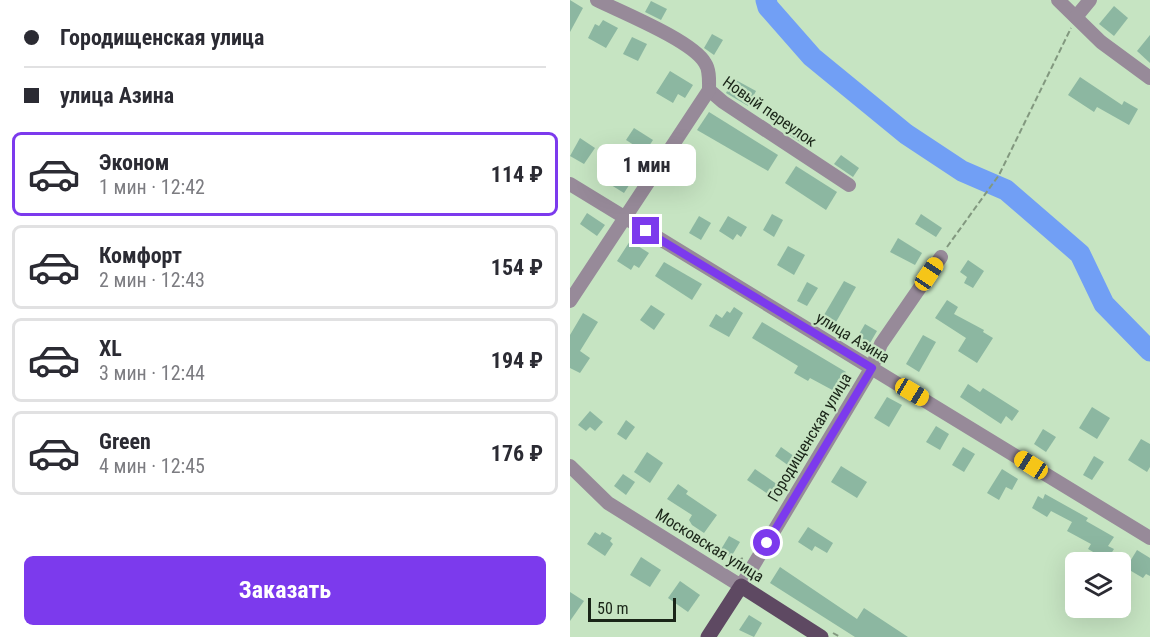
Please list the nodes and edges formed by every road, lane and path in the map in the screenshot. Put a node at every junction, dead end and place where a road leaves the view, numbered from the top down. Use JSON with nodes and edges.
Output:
{"nodes":[{"id":1,"x":597,"y":0,"type":"edge"},
{"id":2,"x":1058,"y":0,"type":"edge"},
{"id":3,"x":1090,"y":0,"type":"edge"},
{"id":4,"x":1076,"y":18,"type":"junction"},
{"id":5,"x":1150,"y":78,"type":"edge"},
{"id":6,"x":709,"y":90,"type":"junction"},
{"id":7,"x":570,"y":184,"type":"edge"},
{"id":8,"x":849,"y":185,"type":"dead end"},
{"id":9,"x":626,"y":219,"type":"junction"},
{"id":10,"x":941,"y":257,"type":"joint"},
{"id":11,"x":570,"y":301,"type":"edge"},
{"id":12,"x":872,"y":368,"type":"junction"},
{"id":13,"x":570,"y":466,"type":"edge"},
{"id":14,"x":1150,"y":538,"type":"edge"},
{"id":15,"x":741,"y":586,"type":"junction"},
{"id":16,"x":708,"y":637,"type":"edge"},
{"id":17,"x":821,"y":637,"type":"edge"}],
"edges":[{"from":1,"to":6,"type":"street","name":"Новый переулок"},
{"from":2,"to":4,"type":"street"},
{"from":3,"to":4,"type":"street"},
{"from":4,"to":5,"type":"street"},
{"from":4,"to":10,"type":"path"},
{"from":6,"to":8,"type":"street","name":"Новый переулок"},
{"from":6,"to":9,"type":"street"},
{"from":7,"to":9,"type":"street","name":"улица Азина"},
{"from":9,"to":11,"type":"street"},
{"from":9,"to":12,"type":"street","name":"улица Азина"},
{"from":10,"to":12,"type":"street","name":"Городищенская улица"},
{"from":12,"to":14,"type":"street","name":"улица Азина"},
{"from":12,"to":15,"type":"street","name":"Городищенская улица"},
{"from":13,"to":15,"type":"street","name":"Московская улица"},
{"from":15,"to":16,"type":"main road","name":"Городищенская улица"},
{"from":15,"to":17,"type":"main road","name":"Московская улица"}]}
